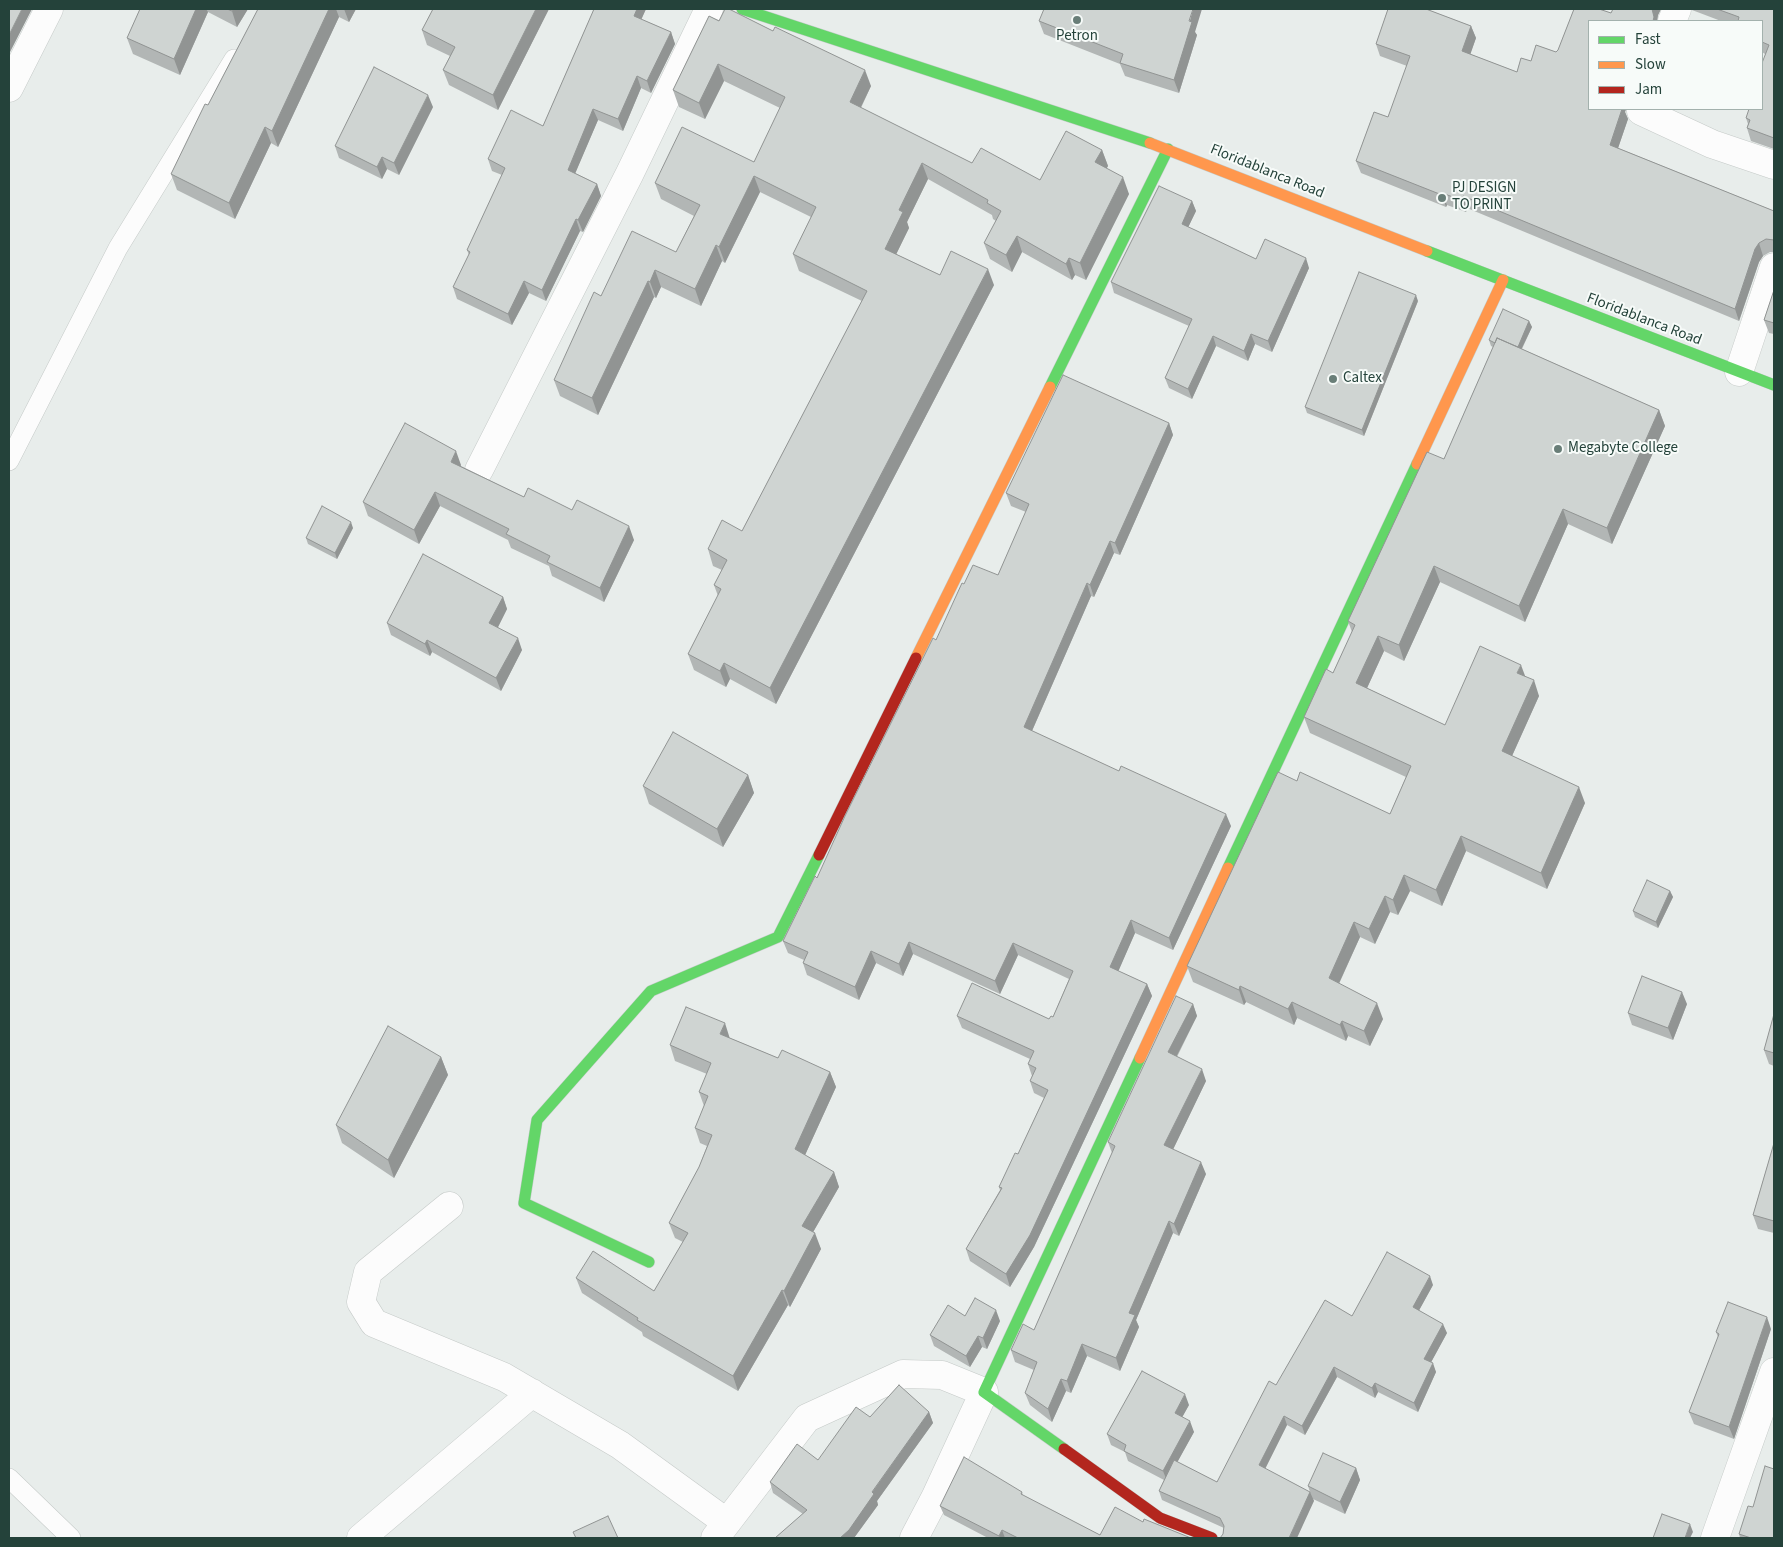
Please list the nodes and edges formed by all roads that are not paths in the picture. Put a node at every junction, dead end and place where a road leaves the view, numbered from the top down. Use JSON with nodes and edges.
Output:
{"nodes":[{"id":1,"x":49,"y":9,"type":"edge"},
{"id":2,"x":709,"y":9,"type":"edge"},
{"id":3,"x":742,"y":9,"type":"edge"},
{"id":4,"x":244,"y":40,"type":"edge"},
{"id":5,"x":9,"y":88,"type":"edge"},
{"id":6,"x":1642,"y":110,"type":"edge"},
{"id":7,"x":1168,"y":149,"type":"junction"},
{"id":8,"x":1774,"y":165,"type":"edge"},
{"id":9,"x":1774,"y":267,"type":"edge"},
{"id":10,"x":1503,"y":280,"type":"junction"},
{"id":11,"x":1739,"y":372,"type":"junction"},
{"id":12,"x":1774,"y":385,"type":"edge"},
{"id":13,"x":9,"y":461,"type":"edge"},
{"id":14,"x":480,"y":470,"type":"dead end"},
{"id":15,"x":449,"y":1206,"type":"dead end"},
{"id":16,"x":649,"y":1262,"type":"dead end"},
{"id":17,"x":1774,"y":1372,"type":"edge"},
{"id":18,"x":984,"y":1392,"type":"junction"},
{"id":19,"x":532,"y":1393,"type":"junction"},
{"id":20,"x":9,"y":1478,"type":"edge"},
{"id":21,"x":720,"y":1530,"type":"edge"},
{"id":22,"x":71,"y":1538,"type":"edge"},
{"id":23,"x":361,"y":1538,"type":"edge"},
{"id":24,"x":914,"y":1538,"type":"edge"},
{"id":25,"x":1212,"y":1538,"type":"edge"},
{"id":26,"x":1715,"y":1538,"type":"edge"}],
"edges":[{"from":1,"to":5,"type":"street"},
{"from":2,"to":14,"type":"street"},
{"from":3,"to":7,"type":"street","name":"Floridablanca Road"},
{"from":4,"to":13,"type":"lane"},
{"from":6,"to":8,"type":"street"},
{"from":7,"to":10,"type":"street","name":"Floridablanca Road"},
{"from":7,"to":16,"type":"street"},
{"from":9,"to":11,"type":"street"},
{"from":10,"to":11,"type":"street","name":"Floridablanca Road"},
{"from":10,"to":18,"type":"street"},
{"from":11,"to":12,"type":"street","name":"Floridablanca Road"},
{"from":15,"to":19,"type":"street"},
{"from":17,"to":26,"type":"street"},
{"from":18,"to":21,"type":"street"},
{"from":18,"to":24,"type":"street"},
{"from":18,"to":25,"type":"street"},
{"from":19,"to":21,"type":"street"},
{"from":19,"to":23,"type":"street"},
{"from":20,"to":22,"type":"lane"}]}
